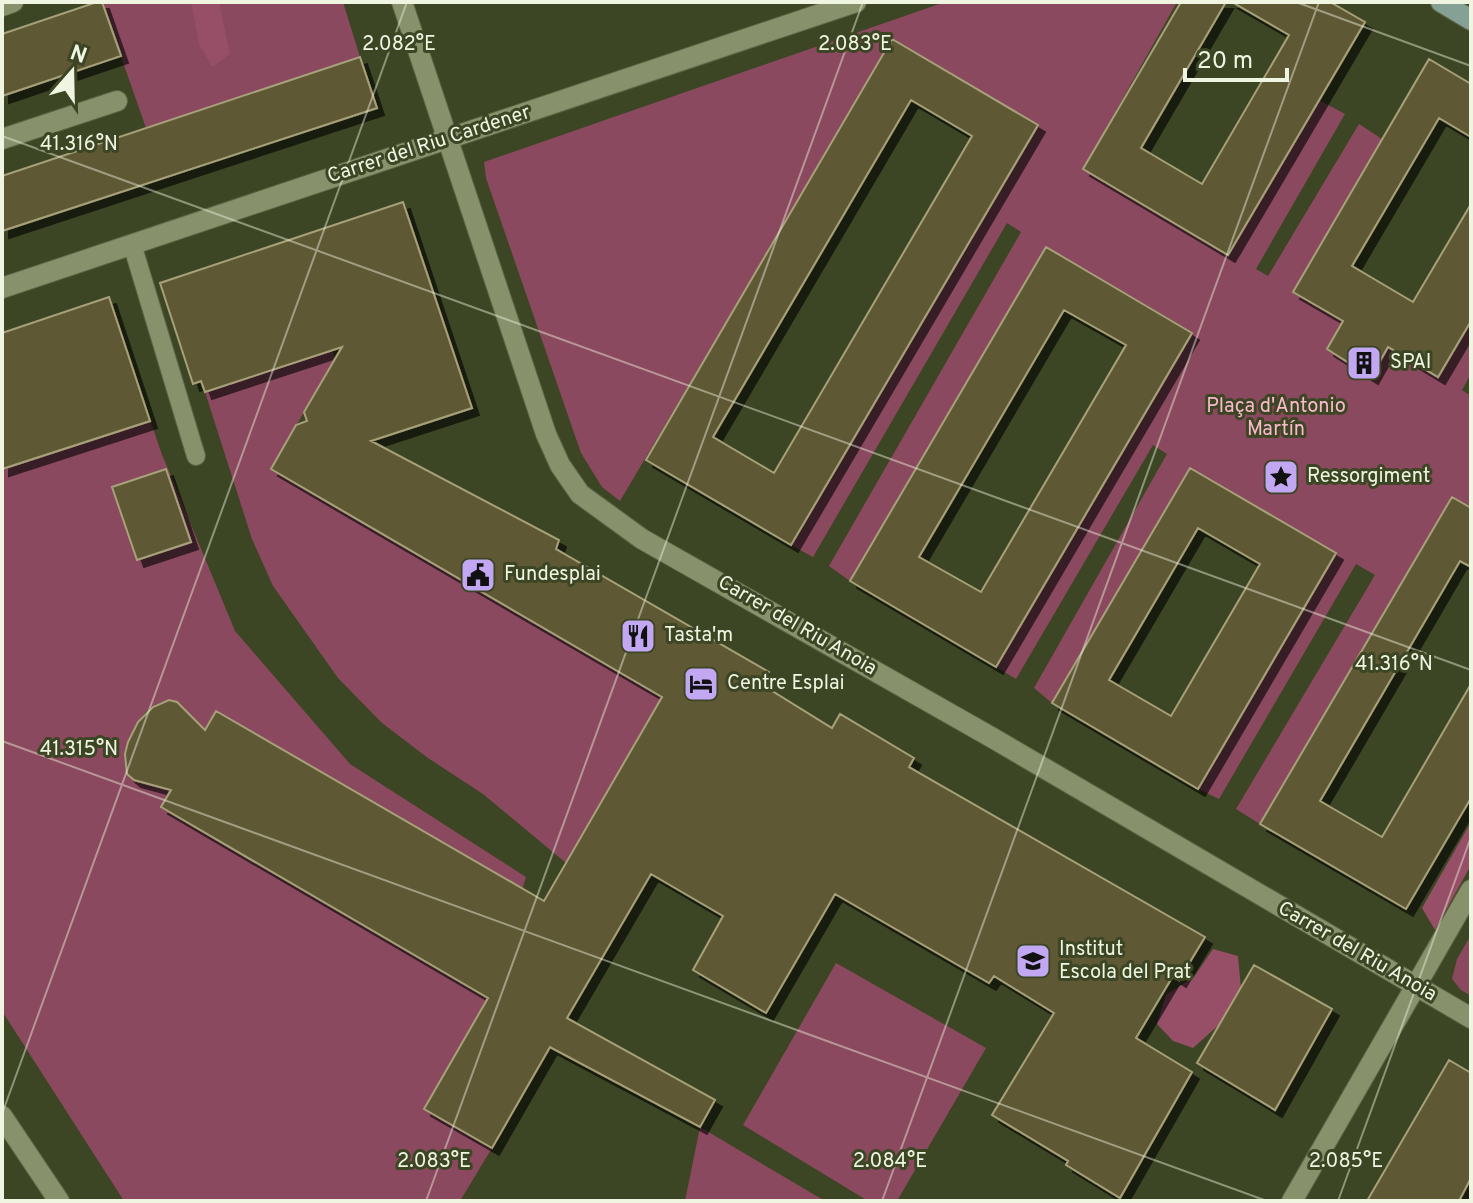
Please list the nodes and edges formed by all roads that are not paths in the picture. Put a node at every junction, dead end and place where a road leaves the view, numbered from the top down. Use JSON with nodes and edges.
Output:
{"nodes":[{"id":1,"x":13,"y":2,"type":"edge"},
{"id":2,"x":402,"y":2,"type":"edge"},
{"id":3,"x":856,"y":2,"type":"edge"},
{"id":4,"x":1441,"y":2,"type":"edge"},
{"id":5,"x":2,"y":6,"type":"edge"},
{"id":6,"x":1471,"y":20,"type":"edge"},
{"id":7,"x":117,"y":101,"type":"dead end"},
{"id":8,"x":2,"y":139,"type":"edge"},
{"id":9,"x":447,"y":139,"type":"junction"},
{"id":10,"x":132,"y":244,"type":"junction"},
{"id":11,"x":2,"y":288,"type":"edge"},
{"id":12,"x":196,"y":456,"type":"dead end"},
{"id":13,"x":1471,"y":890,"type":"edge"},
{"id":14,"x":1414,"y":986,"type":"junction"},
{"id":15,"x":1471,"y":1018,"type":"edge"},
{"id":16,"x":2,"y":1116,"type":"edge"},
{"id":17,"x":59,"y":1201,"type":"edge"},
{"id":18,"x":1292,"y":1201,"type":"edge"}],
"edges":[{"from":1,"to":5,"type":"street"},
{"from":2,"to":9,"type":"street","name":"Carrer del Riu Anoia"},
{"from":3,"to":9,"type":"street","name":"Carrer del Riu Cardener"},
{"from":4,"to":6,"type":"street"},
{"from":7,"to":8,"type":"street"},
{"from":9,"to":10,"type":"street","name":"Carrer del Riu Cardener"},
{"from":9,"to":14,"type":"street","name":"Carrer del Riu Anoia"},
{"from":10,"to":11,"type":"street","name":"Carrer del Riu Cardener"},
{"from":10,"to":12,"type":"lane"},
{"from":13,"to":14,"type":"street"},
{"from":14,"to":15,"type":"street","name":"Carrer del Riu Anoia"},
{"from":14,"to":18,"type":"street"},
{"from":16,"to":17,"type":"street"}]}
